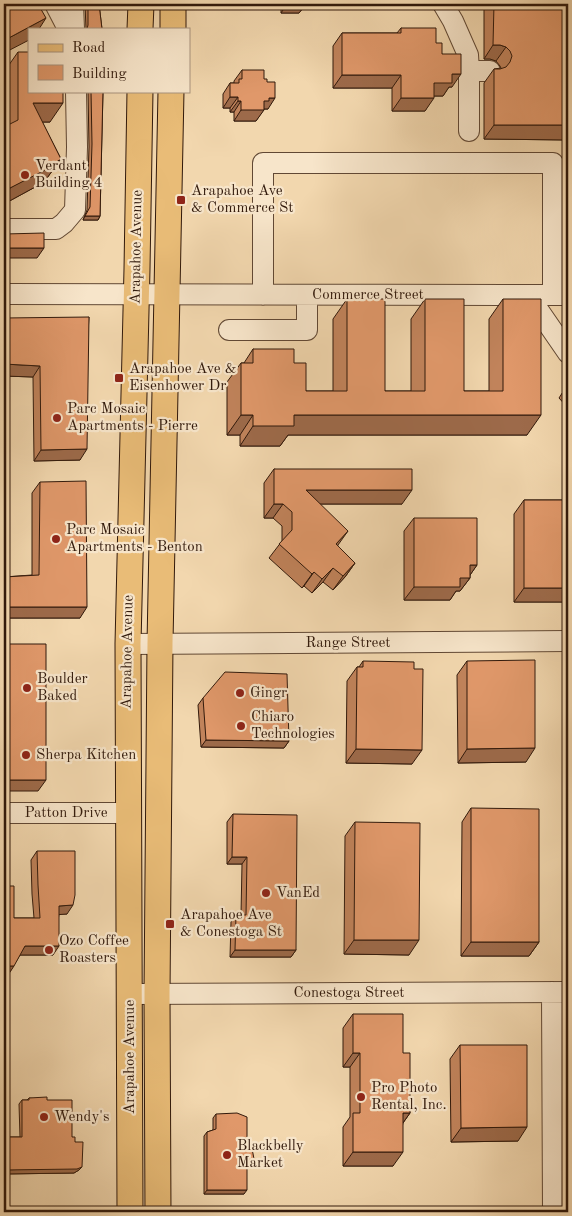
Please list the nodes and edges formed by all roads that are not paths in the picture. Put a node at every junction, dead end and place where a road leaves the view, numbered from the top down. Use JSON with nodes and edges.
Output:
{"nodes":[{"id":1,"x":55,"y":4,"type":"edge"},
{"id":2,"x":73,"y":4,"type":"edge"},
{"id":3,"x":141,"y":4,"type":"edge"},
{"id":4,"x":173,"y":4,"type":"edge"},
{"id":5,"x":451,"y":7,"type":"edge"},
{"id":6,"x":67,"y":28,"type":"edge"},
{"id":7,"x":74,"y":28,"type":"edge"},
{"id":8,"x":140,"y":28,"type":"edge"},
{"id":9,"x":173,"y":28,"type":"edge"},
{"id":10,"x":469,"y":71,"type":"junction"},
{"id":11,"x":490,"y":71,"type":"dead end"},
{"id":12,"x":76,"y":92,"type":"edge"},
{"id":13,"x":140,"y":92,"type":"edge"},
{"id":14,"x":172,"y":92,"type":"edge"},
{"id":15,"x":469,"y":131,"type":"dead end"},
{"id":16,"x":4,"y":230,"type":"edge"},
{"id":17,"x":4,"y":294,"type":"edge"},
{"id":18,"x":136,"y":294,"type":"junction"},
{"id":19,"x":167,"y":295,"type":"junction"},
{"id":20,"x":263,"y":295,"type":"junction"},
{"id":21,"x":307,"y":295,"type":"junction"},
{"id":22,"x":528,"y":295,"type":"junction"},
{"id":23,"x":561,"y":295,"type":"edge"},
{"id":24,"x":229,"y":330,"type":"dead end"},
{"id":25,"x":568,"y":353,"type":"edge"},
{"id":26,"x":568,"y":641,"type":"edge"},
{"id":27,"x":160,"y":643,"type":"junction"},
{"id":28,"x":128,"y":644,"type":"junction"},
{"id":29,"x":4,"y":812,"type":"edge"},
{"id":30,"x":128,"y":813,"type":"junction"},
{"id":31,"x":560,"y":992,"type":"edge"},
{"id":32,"x":130,"y":994,"type":"junction"},
{"id":33,"x":157,"y":994,"type":"junction"},
{"id":34,"x":130,"y":1212,"type":"edge"},
{"id":35,"x":158,"y":1212,"type":"edge"},
{"id":36,"x":553,"y":1212,"type":"edge"}],
"edges":[{"from":1,"to":6,"type":"street"},
{"from":2,"to":7,"type":"street"},
{"from":3,"to":8,"type":"main road"},
{"from":4,"to":9,"type":"main road"},
{"from":5,"to":10,"type":"street"},
{"from":10,"to":11,"type":"street"},
{"from":10,"to":15,"type":"street"},
{"from":12,"to":16,"type":"street"},
{"from":13,"to":18,"type":"main road","name":"Arapahoe Avenue"},
{"from":14,"to":19,"type":"main road","name":"Arapahoe Avenue"},
{"from":17,"to":18,"type":"street","name":"Commerce Street"},
{"from":18,"to":19,"type":"street","name":"Commerce Street"},
{"from":18,"to":28,"type":"main road","name":"Arapahoe Avenue"},
{"from":19,"to":20,"type":"street","name":"Commerce Street"},
{"from":19,"to":27,"type":"main road","name":"Arapahoe Avenue"},
{"from":20,"to":21,"type":"street","name":"Commerce Street"},
{"from":20,"to":23,"type":"street"},
{"from":21,"to":22,"type":"street","name":"Commerce Street"},
{"from":21,"to":24,"type":"street"},
{"from":22,"to":23,"type":"street","name":"Commerce Street"},
{"from":22,"to":25,"type":"street"},
{"from":26,"to":27,"type":"street","name":"Range Street"},
{"from":27,"to":28,"type":"street","name":"Range Street"},
{"from":27,"to":33,"type":"main road","name":"Arapahoe Avenue"},
{"from":28,"to":30,"type":"main road","name":"Arapahoe Avenue"},
{"from":29,"to":30,"type":"street","name":"Patton Drive"},
{"from":30,"to":32,"type":"main road","name":"Arapahoe Avenue"},
{"from":31,"to":33,"type":"street","name":"Conestoga Street"},
{"from":31,"to":36,"type":"street"},
{"from":32,"to":33,"type":"street","name":"Conestoga Street"},
{"from":32,"to":34,"type":"main road","name":"Arapahoe Avenue"},
{"from":33,"to":35,"type":"main road","name":"Arapahoe Avenue"}]}
